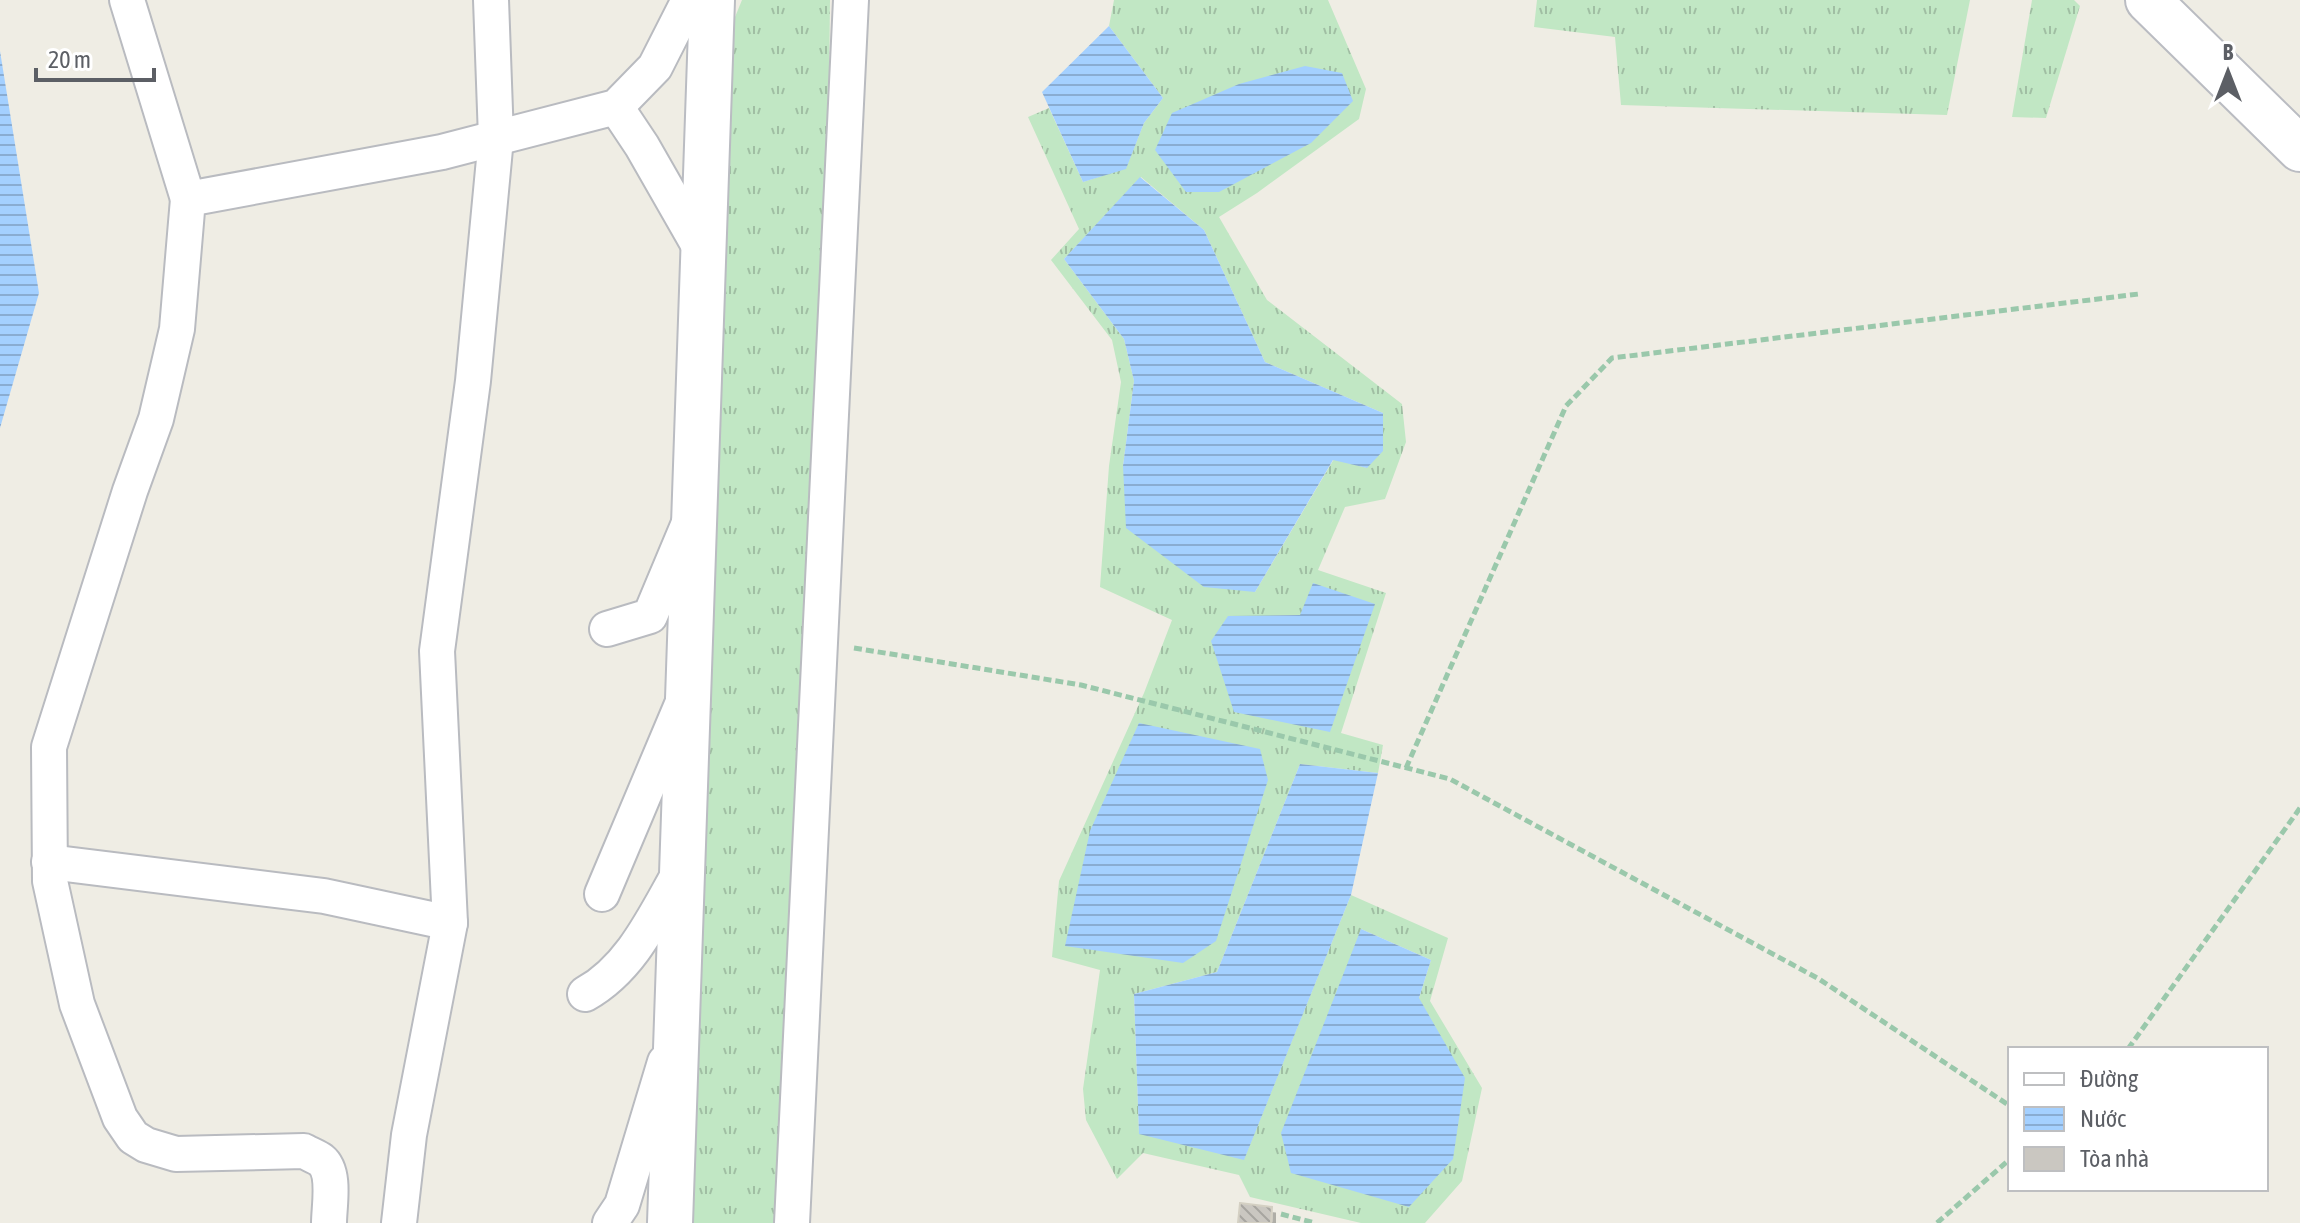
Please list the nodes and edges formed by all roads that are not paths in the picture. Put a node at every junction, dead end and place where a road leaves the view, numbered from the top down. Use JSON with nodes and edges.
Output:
{"nodes":[{"id":1,"x":127,"y":0,"type":"edge"},
{"id":2,"x":491,"y":0,"type":"edge"},
{"id":3,"x":851,"y":0,"type":"edge"},
{"id":4,"x":2148,"y":0,"type":"edge"},
{"id":5,"x":711,"y":7,"type":"edge"},
{"id":6,"x":616,"y":107,"type":"junction"},
{"id":7,"x":496,"y":138,"type":"junction"},
{"id":8,"x":2300,"y":149,"type":"edge"},
{"id":9,"x":188,"y":199,"type":"junction"},
{"id":10,"x":702,"y":251,"type":"junction"},
{"id":11,"x":693,"y":512,"type":"junction"},
{"id":12,"x":607,"y":629,"type":"dead end"},
{"id":13,"x":688,"y":690,"type":"junction"},
{"id":14,"x":49,"y":862,"type":"junction"},
{"id":15,"x":682,"y":870,"type":"junction"},
{"id":16,"x":602,"y":894,"type":"dead end"},
{"id":17,"x":450,"y":923,"type":"junction"},
{"id":18,"x":585,"y":994,"type":"dead end"},
{"id":19,"x":677,"y":1023,"type":"junction"},
{"id":20,"x":329,"y":1223,"type":"edge"},
{"id":21,"x":399,"y":1223,"type":"edge"},
{"id":22,"x":610,"y":1223,"type":"edge"},
{"id":23,"x":670,"y":1223,"type":"edge"},
{"id":24,"x":792,"y":1223,"type":"edge"}],
"edges":[{"from":1,"to":9,"type":"street"},
{"from":2,"to":7,"type":"street"},
{"from":3,"to":24,"type":"street"},
{"from":4,"to":8,"type":"main road"},
{"from":5,"to":6,"type":"street"},
{"from":5,"to":10,"type":"main road"},
{"from":6,"to":7,"type":"street"},
{"from":6,"to":10,"type":"street"},
{"from":7,"to":9,"type":"street"},
{"from":7,"to":17,"type":"street"},
{"from":9,"to":14,"type":"street"},
{"from":10,"to":11,"type":"main road"},
{"from":11,"to":12,"type":"street"},
{"from":11,"to":13,"type":"main road"},
{"from":13,"to":15,"type":"main road"},
{"from":13,"to":16,"type":"street"},
{"from":14,"to":17,"type":"street"},
{"from":14,"to":20,"type":"street"},
{"from":15,"to":18,"type":"street"},
{"from":15,"to":19,"type":"main road"},
{"from":17,"to":21,"type":"street"},
{"from":19,"to":22,"type":"street"},
{"from":19,"to":23,"type":"main road"}]}
